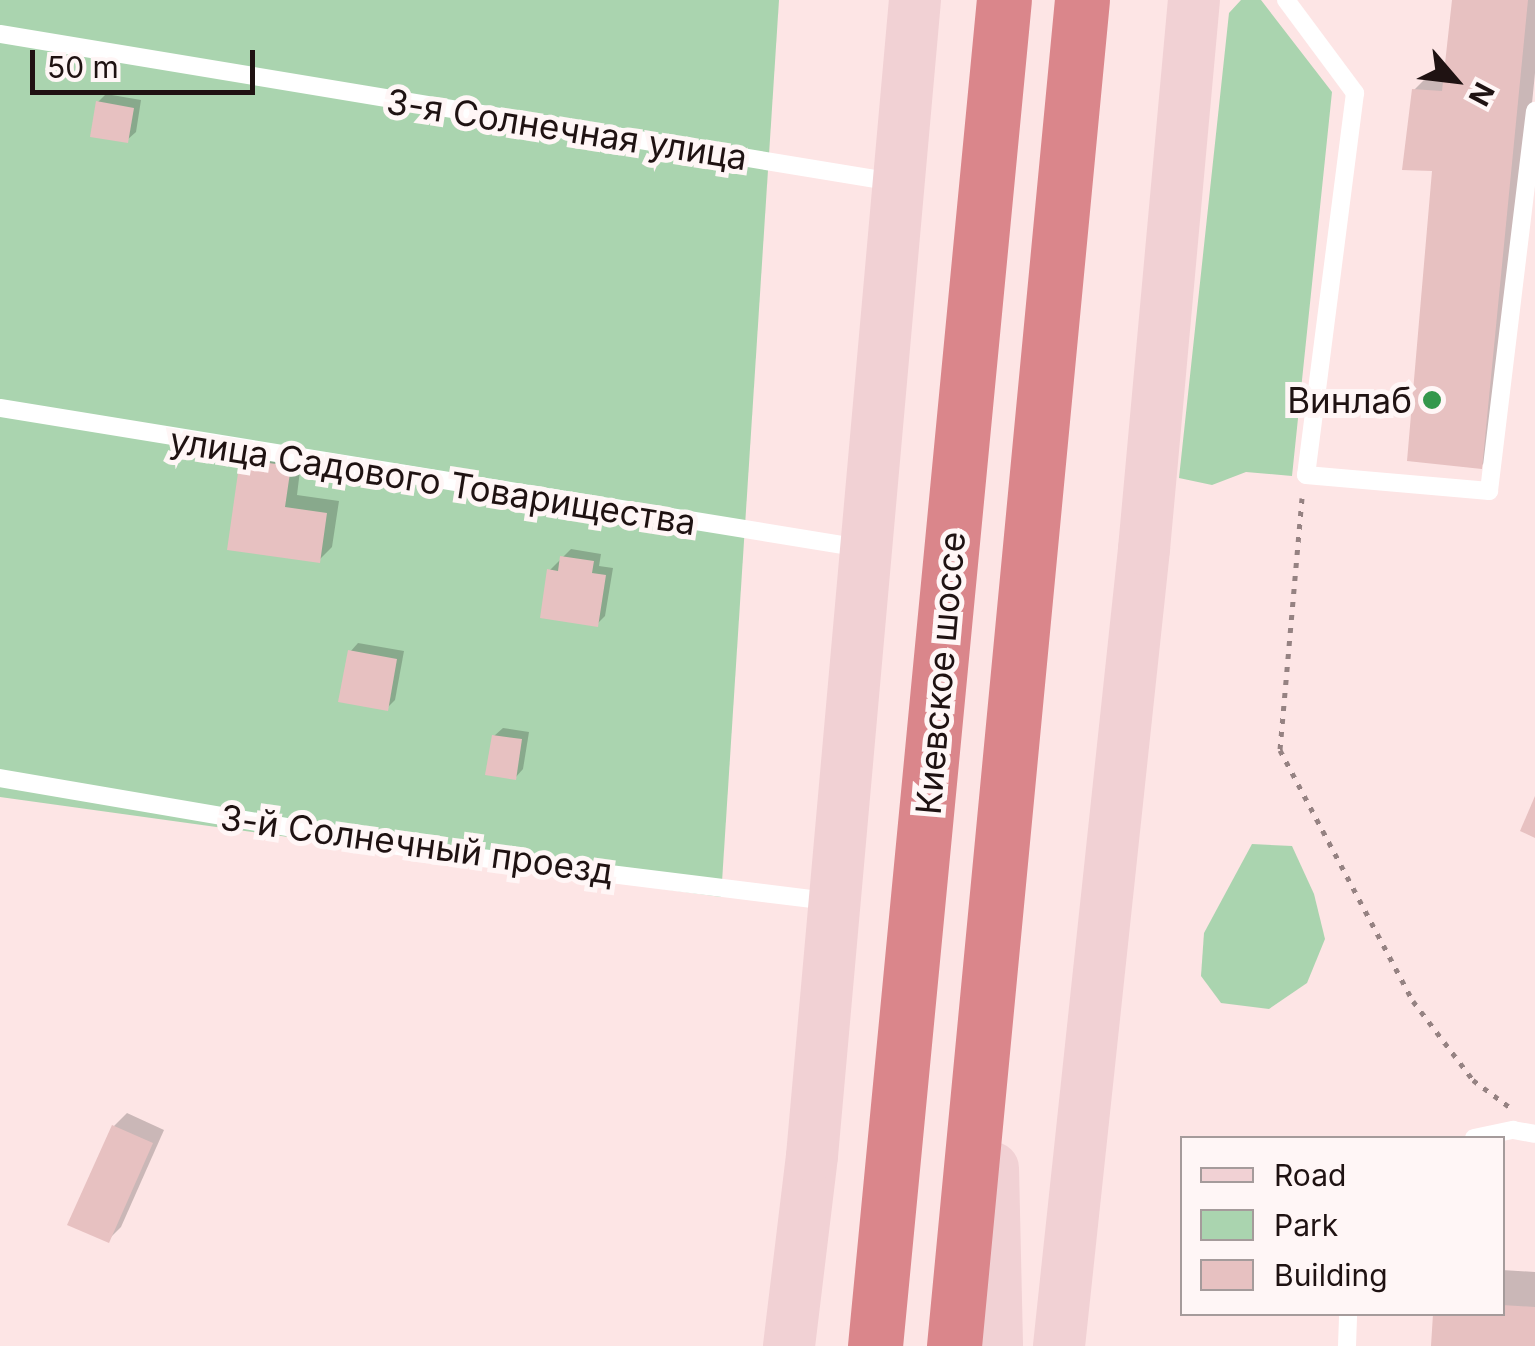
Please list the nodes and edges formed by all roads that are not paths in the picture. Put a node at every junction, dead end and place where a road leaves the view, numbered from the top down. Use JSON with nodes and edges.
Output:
{"nodes":[{"id":1,"x":915,"y":0,"type":"edge"},
{"id":2,"x":1004,"y":0,"type":"edge"},
{"id":3,"x":1194,"y":0,"type":"edge"},
{"id":4,"x":1286,"y":0,"type":"edge"},
{"id":5,"x":1082,"y":8,"type":"edge"},
{"id":6,"x":0,"y":34,"type":"edge"},
{"id":7,"x":1535,"y":111,"type":"edge"},
{"id":8,"x":898,"y":183,"type":"junction"},
{"id":9,"x":0,"y":408,"type":"edge"},
{"id":10,"x":867,"y":549,"type":"junction"},
{"id":11,"x":0,"y":778,"type":"edge"},
{"id":12,"x":834,"y":901,"type":"junction"},
{"id":13,"x":987,"y":1028,"type":"junction"},
{"id":14,"x":1535,"y":1134,"type":"edge"},
{"id":15,"x":1484,"y":1136,"type":"edge"},
{"id":16,"x":1348,"y":1316,"type":"edge"},
{"id":17,"x":789,"y":1346,"type":"edge"},
{"id":18,"x":875,"y":1346,"type":"edge"},
{"id":19,"x":954,"y":1346,"type":"edge"},
{"id":20,"x":997,"y":1346,"type":"edge"},
{"id":21,"x":1059,"y":1346,"type":"edge"},
{"id":22,"x":1347,"y":1346,"type":"edge"}],
"edges":[{"from":1,"to":8,"type":"main road"},
{"from":2,"to":18,"type":"highway","name":"Киевское шоссе"},
{"from":3,"to":21,"type":"main road"},
{"from":4,"to":7,"type":"lane"},
{"from":5,"to":13,"type":"highway"},
{"from":6,"to":8,"type":"lane","name":"3-я Солнечная улица"},
{"from":8,"to":10,"type":"main road"},
{"from":9,"to":10,"type":"lane","name":"улица Садового Товарищества"},
{"from":10,"to":12,"type":"main road"},
{"from":11,"to":12,"type":"lane","name":"3-й Солнечный проезд"},
{"from":12,"to":17,"type":"main road"},
{"from":13,"to":19,"type":"highway"},
{"from":13,"to":20,"type":"main road"},
{"from":14,"to":15,"type":"lane"},
{"from":16,"to":22,"type":"lane"}]}
